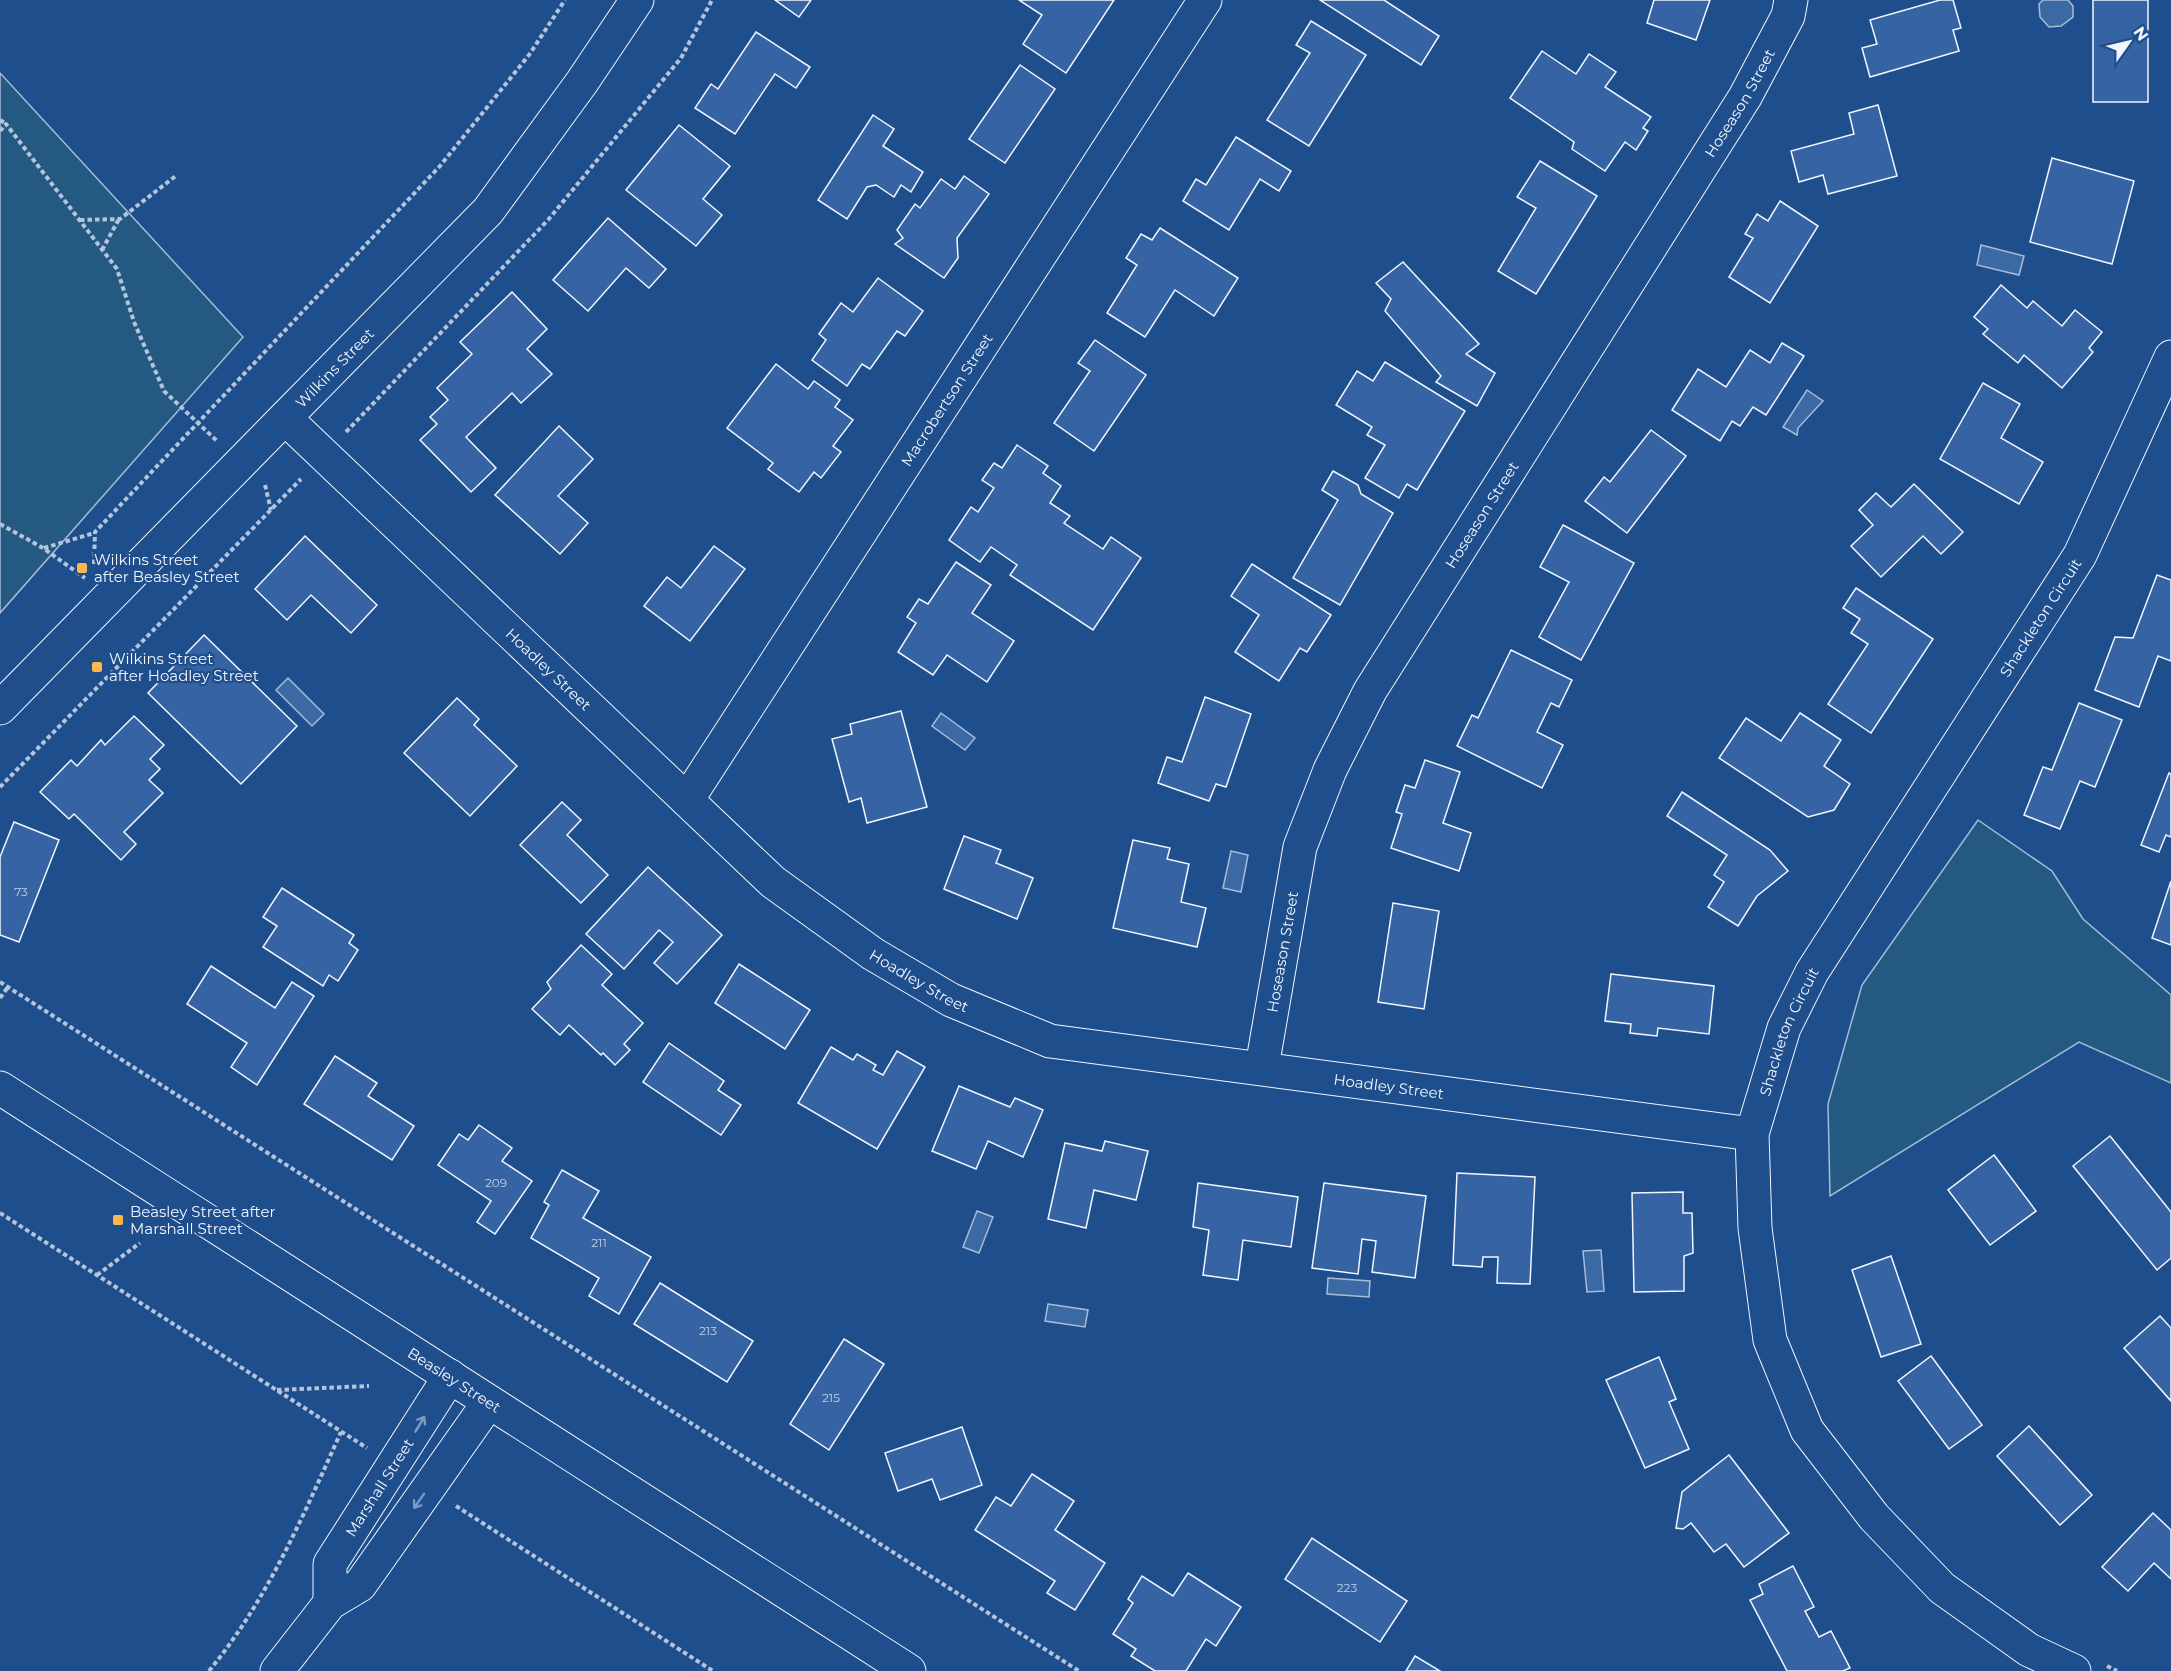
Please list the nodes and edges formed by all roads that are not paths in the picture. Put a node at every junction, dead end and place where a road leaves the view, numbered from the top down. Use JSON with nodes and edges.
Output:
{"nodes":[{"id":1,"x":637,"y":0,"type":"edge"},
{"id":2,"x":1205,"y":0,"type":"edge"},
{"id":3,"x":1791,"y":0,"type":"edge"},
{"id":4,"x":2171,"y":357,"type":"edge"},
{"id":5,"x":285,"y":418,"type":"junction"},
{"id":6,"x":0,"y":708,"type":"edge"},
{"id":7,"x":687,"y":800,"type":"junction"},
{"id":8,"x":1262,"y":1067,"type":"junction"},
{"id":9,"x":0,"y":1088,"type":"edge"},
{"id":10,"x":1752,"y":1134,"type":"junction"},
{"id":11,"x":450,"y":1376,"type":"junction"},
{"id":12,"x":489,"y":1401,"type":"junction"},
{"id":13,"x":330,"y":1603,"type":"junction"},
{"id":14,"x":2085,"y":1666,"type":"edge"},
{"id":15,"x":277,"y":1671,"type":"edge"},
{"id":16,"x":909,"y":1671,"type":"edge"}],
"edges":[{"from":1,"to":5,"type":"street","name":"Wilkins Street"},
{"from":2,"to":7,"type":"street","name":"Macrobertson Street"},
{"from":3,"to":8,"type":"street","name":"Hoseason Street"},
{"from":4,"to":10,"type":"street","name":"Shackleton Circuit"},
{"from":5,"to":6,"type":"street","name":"Wilkins Street"},
{"from":5,"to":7,"type":"street","name":"Hoadley Street"},
{"from":7,"to":8,"type":"street","name":"Hoadley Street"},
{"from":8,"to":10,"type":"street","name":"Hoadley Street"},
{"from":9,"to":11,"type":"street","name":"Beasley Street"},
{"from":10,"to":14,"type":"street","name":"Shackleton Circuit"},
{"from":11,"to":12,"type":"street","name":"Beasley Street"},
{"from":13,"to":11,"type":"street","name":"Marshall Street","one_way":true},
{"from":12,"to":13,"type":"street","one_way":true},
{"from":12,"to":16,"type":"street","name":"Beasley Street"},
{"from":13,"to":15,"type":"street"}]}
